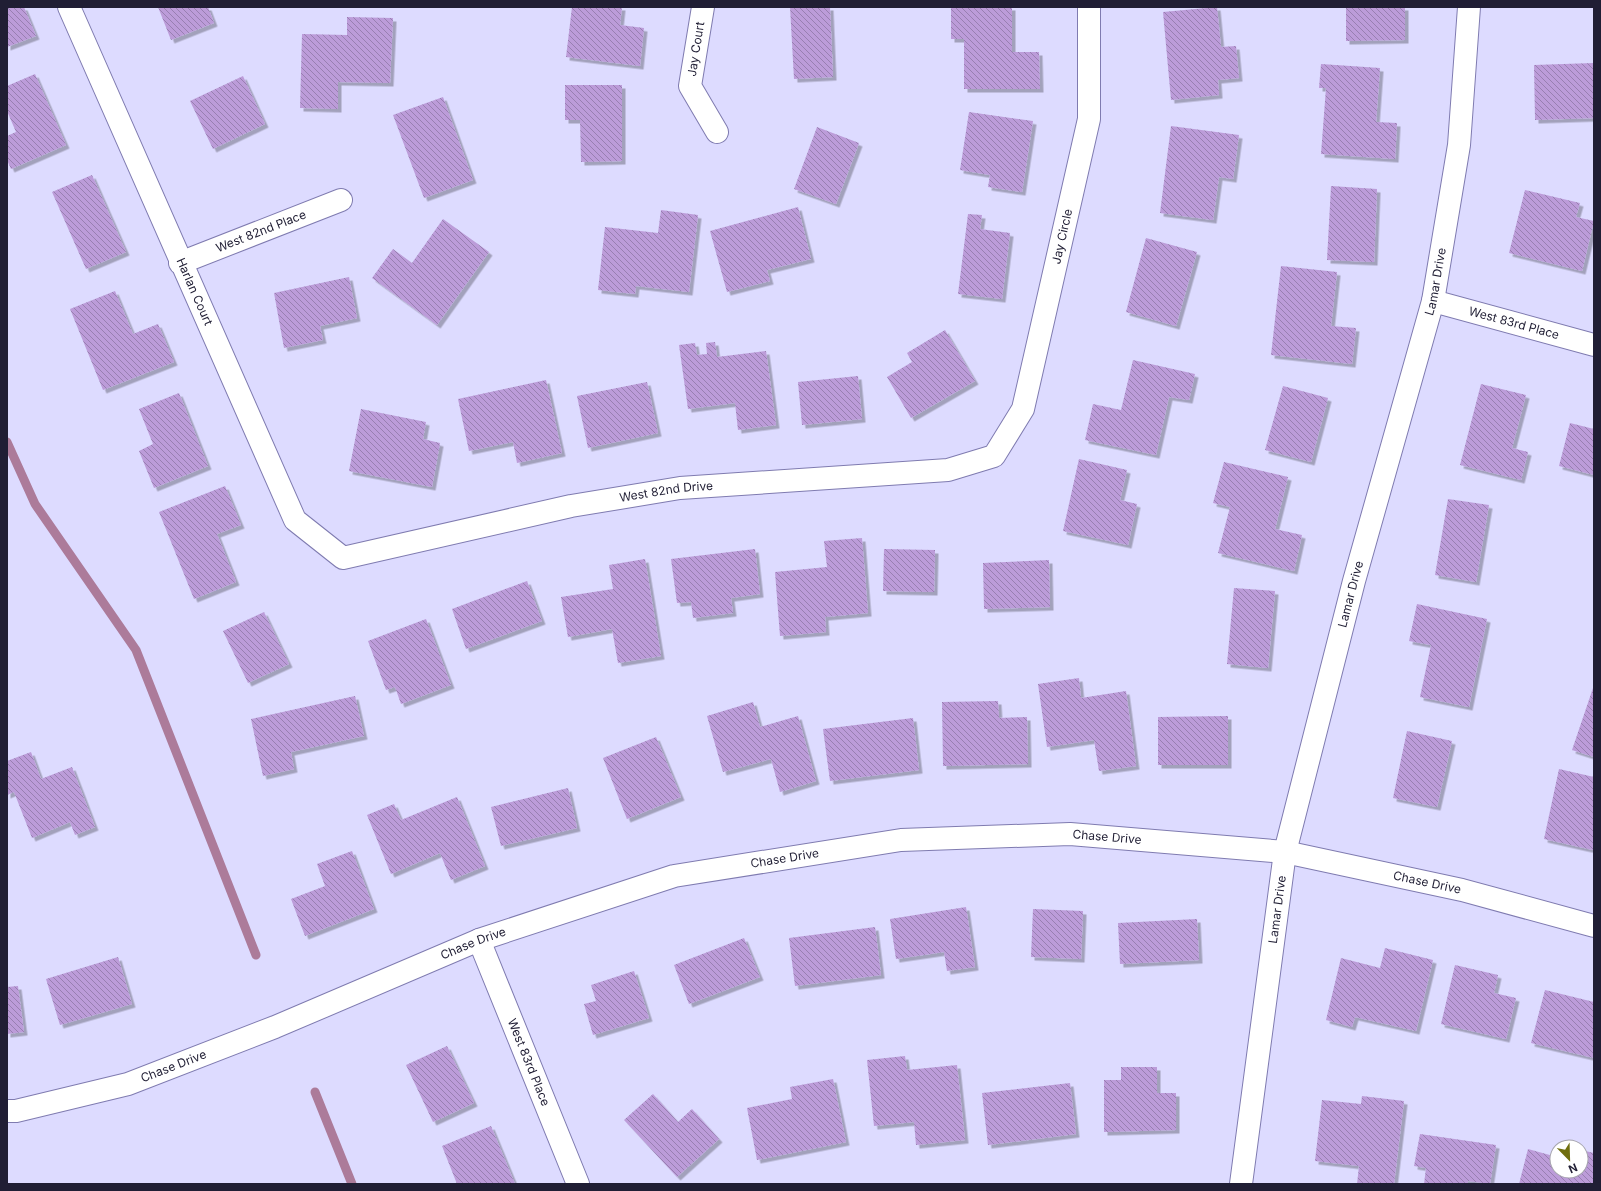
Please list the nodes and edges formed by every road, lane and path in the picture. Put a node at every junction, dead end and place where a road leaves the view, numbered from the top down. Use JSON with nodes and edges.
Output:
{"nodes":[{"id":1,"x":69,"y":7,"type":"edge"},
{"id":2,"x":703,"y":7,"type":"edge"},
{"id":3,"x":1089,"y":7,"type":"edge"},
{"id":4,"x":1469,"y":7,"type":"edge"},
{"id":5,"x":717,"y":132,"type":"dead end"},
{"id":6,"x":341,"y":200,"type":"dead end"},
{"id":7,"x":180,"y":263,"type":"junction"},
{"id":8,"x":1433,"y":302,"type":"junction"},
{"id":9,"x":1594,"y":345,"type":"edge"},
{"id":10,"x":994,"y":456,"type":"joint"},
{"id":11,"x":343,"y":558,"type":"joint"},
{"id":12,"x":1284,"y":852,"type":"junction"},
{"id":13,"x":1594,"y":926,"type":"edge"},
{"id":14,"x":479,"y":940,"type":"junction"},
{"id":15,"x":7,"y":1111,"type":"edge"},
{"id":16,"x":578,"y":1184,"type":"edge"},
{"id":17,"x":1240,"y":1184,"type":"edge"}],
"edges":[{"from":1,"to":7,"type":"street","name":"Harlan Court"},
{"from":2,"to":5,"type":"street","name":"Jay Court"},
{"from":3,"to":10,"type":"street","name":"Jay Circle"},
{"from":4,"to":8,"type":"street","name":"Lamar Drive"},
{"from":6,"to":7,"type":"street","name":"West 82nd Place"},
{"from":7,"to":11,"type":"street","name":"Harlan Court"},
{"from":8,"to":9,"type":"street","name":"West 83rd Place"},
{"from":8,"to":12,"type":"street","name":"Lamar Drive"},
{"from":10,"to":11,"type":"street","name":"West 82nd Drive"},
{"from":12,"to":13,"type":"street","name":"Chase Drive"},
{"from":12,"to":14,"type":"street","name":"Chase Drive"},
{"from":12,"to":17,"type":"street","name":"Lamar Drive"},
{"from":14,"to":15,"type":"street","name":"Chase Drive"},
{"from":14,"to":16,"type":"street","name":"West 83rd Place"}]}
